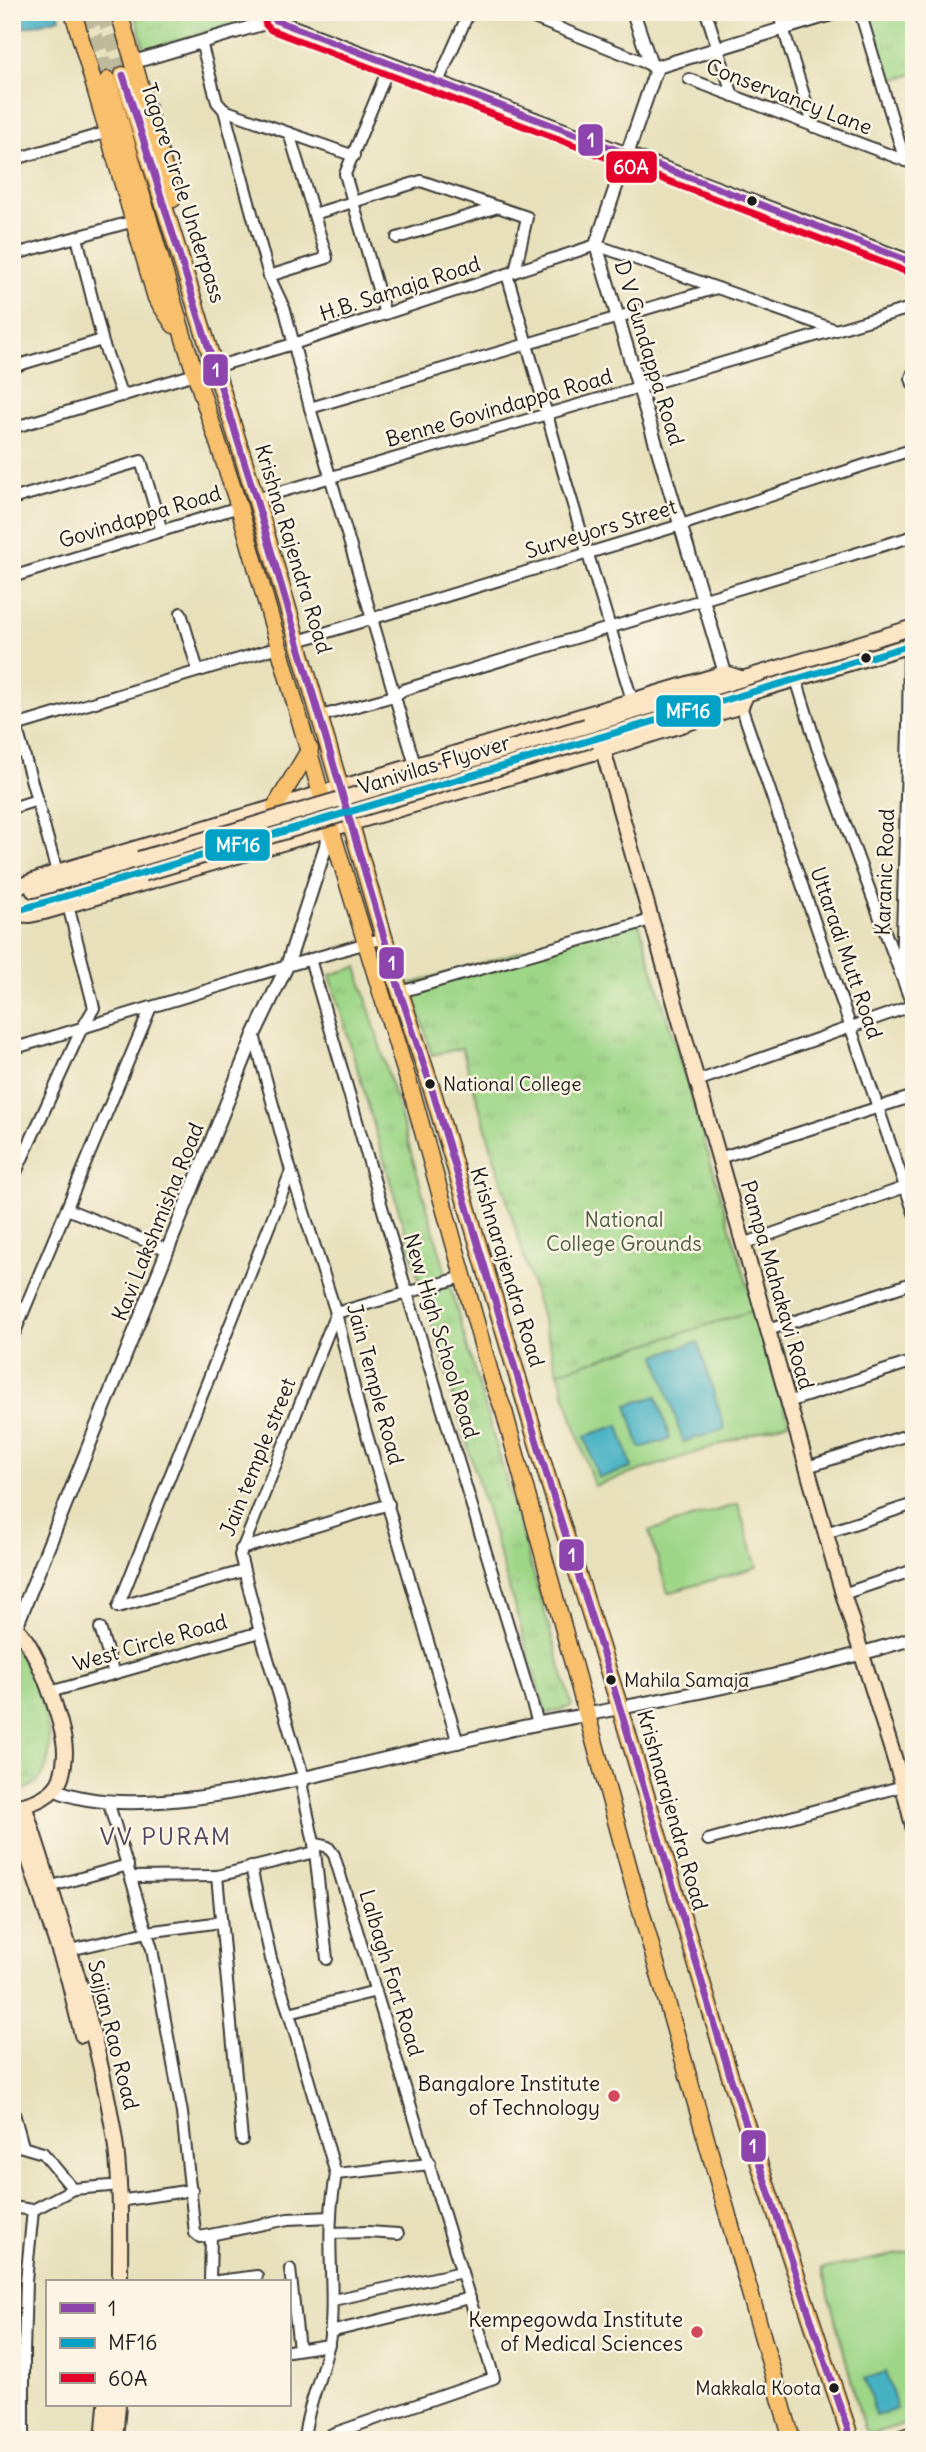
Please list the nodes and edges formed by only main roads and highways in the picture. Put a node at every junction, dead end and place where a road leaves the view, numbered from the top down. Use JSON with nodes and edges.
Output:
{"nodes":[{"id":1,"x":73,"y":12,"type":"edge"},
{"id":2,"x":119,"y":12,"type":"edge"},
{"id":3,"x":202,"y":324,"type":"junction"},
{"id":4,"x":185,"y":342,"type":"junction"},
{"id":5,"x":914,"y":627,"type":"edge"},
{"id":6,"x":911,"y":644,"type":"edge"},
{"id":7,"x":740,"y":678,"type":"junction"},
{"id":8,"x":744,"y":699,"type":"junction"},
{"id":9,"x":588,"y":733,"type":"junction"},
{"id":10,"x":310,"y":749,"type":"junction"},
{"id":11,"x":603,"y":750,"type":"junction"},
{"id":12,"x":341,"y":787,"type":"junction"},
{"id":13,"x":321,"y":792,"type":"junction"},
{"id":14,"x":275,"y":807,"type":"junction"},
{"id":15,"x":350,"y":824,"type":"junction"},
{"id":16,"x":331,"y":829,"type":"junction"},
{"id":17,"x":12,"y":889,"type":"edge"},
{"id":18,"x":12,"y":896,"type":"edge"},
{"id":19,"x":12,"y":913,"type":"edge"},
{"id":20,"x":14,"y":1626,"type":"edge"},
{"id":21,"x":16,"y":1807,"type":"edge"},
{"id":22,"x":914,"y":1830,"type":"edge"},
{"id":23,"x":111,"y":2280,"type":"edge"},
{"id":24,"x":120,"y":2280,"type":"edge"},
{"id":25,"x":106,"y":2406,"type":"edge"},
{"id":26,"x":118,"y":2406,"type":"edge"},
{"id":27,"x":914,"y":2434,"type":"edge"},
{"id":28,"x":103,"y":2440,"type":"edge"},
{"id":29,"x":115,"y":2440,"type":"edge"},
{"id":30,"x":792,"y":2440,"type":"edge"},
{"id":31,"x":846,"y":2440,"type":"edge"},
{"id":32,"x":896,"y":2440,"type":"edge"}],
"edges":[{"from":1,"to":4,"type":"main road"},
{"from":2,"to":3,"type":"main road"},
{"from":3,"to":4,"type":"main road","name":"Tagore Circle Underpass"},
{"from":3,"to":12,"type":"main road","name":"Krishna Rajendra Road"},
{"from":4,"to":10,"type":"main road","name":"Krishna Rajendra Road"},
{"from":5,"to":7,"type":"main road","name":"Vanivilas Flyover"},
{"from":6,"to":8,"type":"main road"},
{"from":7,"to":9,"type":"main road","name":"Vanivilas Flyover"},
{"from":7,"to":12,"type":"main road"},
{"from":8,"to":9,"type":"main road","name":"Vanivilas Flyover"},
{"from":8,"to":11,"type":"main road"},
{"from":9,"to":18,"type":"main road","name":"Vanivilas Flyover","bridge":true},
{"from":9,"to":19,"type":"main road","name":"Vanivilas Flyover","bridge":true},
{"from":10,"to":13,"type":"main road","name":"Krishna Rajendra Road"},
{"from":10,"to":14,"type":"main road"},
{"from":11,"to":15,"type":"main road"},
{"from":11,"to":22,"type":"main road","name":"Pampa Mahakavi Road"},
{"from":12,"to":13,"type":"main road"},
{"from":12,"to":15,"type":"main road","name":"Krishnarajendra Road"},
{"from":13,"to":14,"type":"main road"},
{"from":13,"to":16,"type":"main road","name":"Krishna Rajendra Road"},
{"from":14,"to":17,"type":"main road"},
{"from":15,"to":16,"type":"main road"},
{"from":15,"to":31,"type":"main road","name":"Krishnarajendra Road"},
{"from":16,"to":19,"type":"main road"},
{"from":16,"to":30,"type":"main road","name":"Krishna Rajendra Road"},
{"from":20,"to":21,"type":"main road"},
{"from":21,"to":23,"type":"main road"},
{"from":21,"to":24,"type":"main road","name":"Sajjan Rao Road"},
{"from":25,"to":28,"type":"main road"},
{"from":26,"to":29,"type":"main road"},
{"from":27,"to":32,"type":"main road"}]}
